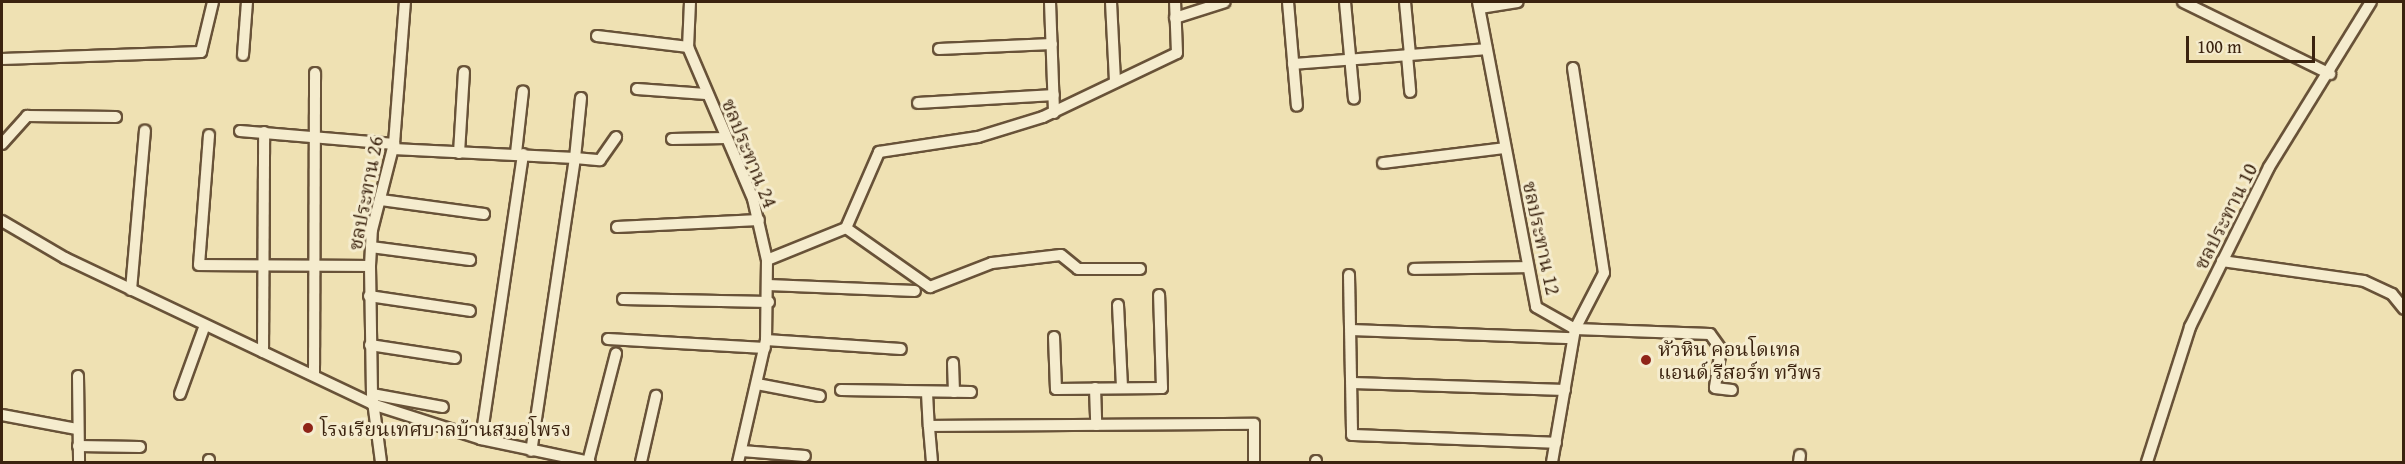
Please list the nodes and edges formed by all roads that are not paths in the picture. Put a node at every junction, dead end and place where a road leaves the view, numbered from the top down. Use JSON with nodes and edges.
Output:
{"nodes":[{"id":1,"x":213,"y":2,"type":"edge"},
{"id":2,"x":247,"y":2,"type":"edge"},
{"id":3,"x":405,"y":2,"type":"edge"},
{"id":4,"x":690,"y":2,"type":"edge"},
{"id":5,"x":1050,"y":2,"type":"edge"},
{"id":6,"x":1112,"y":2,"type":"edge"},
{"id":7,"x":1174,"y":2,"type":"edge"},
{"id":8,"x":1225,"y":2,"type":"edge"},
{"id":9,"x":1288,"y":2,"type":"edge"},
{"id":10,"x":1345,"y":2,"type":"edge"},
{"id":11,"x":1405,"y":2,"type":"edge"},
{"id":12,"x":1518,"y":2,"type":"edge"},
{"id":13,"x":2183,"y":2,"type":"edge"},
{"id":14,"x":2371,"y":2,"type":"edge"},
{"id":15,"x":1210,"y":4,"type":"edge"},
{"id":16,"x":1479,"y":5,"type":"edge"},
{"id":17,"x":1175,"y":18,"type":"junction"},
{"id":18,"x":597,"y":36,"type":"dead end"},
{"id":19,"x":1052,"y":44,"type":"junction"},
{"id":20,"x":688,"y":48,"type":"junction"},
{"id":21,"x":939,"y":49,"type":"dead end"},
{"id":22,"x":1486,"y":49,"type":"junction"},
{"id":23,"x":243,"y":55,"type":"dead end"},
{"id":24,"x":1408,"y":55,"type":"junction"},
{"id":25,"x":2,"y":59,"type":"edge"},
{"id":26,"x":1350,"y":59,"type":"junction"},
{"id":27,"x":1293,"y":64,"type":"junction"},
{"id":28,"x":1573,"y":68,"type":"dead end"},
{"id":29,"x":464,"y":72,"type":"dead end"},
{"id":30,"x":315,"y":73,"type":"dead end"},
{"id":31,"x":2330,"y":74,"type":"junction"},
{"id":32,"x":1115,"y":82,"type":"junction"},
{"id":33,"x":637,"y":89,"type":"dead end"},
{"id":34,"x":523,"y":91,"type":"dead end"},
{"id":35,"x":1410,"y":92,"type":"dead end"},
{"id":36,"x":706,"y":94,"type":"junction"},
{"id":37,"x":1054,"y":95,"type":"junction"},
{"id":38,"x":581,"y":98,"type":"dead end"},
{"id":39,"x":1354,"y":99,"type":"dead end"},
{"id":40,"x":918,"y":103,"type":"dead end"},
{"id":41,"x":1297,"y":106,"type":"dead end"},
{"id":42,"x":1054,"y":113,"type":"junction"},
{"id":43,"x":116,"y":117,"type":"dead end"},
{"id":44,"x":145,"y":131,"type":"dead end"},
{"id":45,"x":240,"y":131,"type":"dead end"},
{"id":46,"x":264,"y":132,"type":"junction"},
{"id":47,"x":208,"y":135,"type":"dead end"},
{"id":48,"x":314,"y":135,"type":"junction"},
{"id":49,"x":616,"y":137,"type":"dead end"},
{"id":50,"x":726,"y":138,"type":"junction"},
{"id":51,"x":672,"y":139,"type":"dead end"},
{"id":52,"x":2,"y":144,"type":"edge"},
{"id":53,"x":393,"y":146,"type":"junction"},
{"id":54,"x":1505,"y":148,"type":"junction"},
{"id":55,"x":459,"y":153,"type":"junction"},
{"id":56,"x":520,"y":153,"type":"junction"},
{"id":57,"x":575,"y":158,"type":"junction"},
{"id":58,"x":1383,"y":163,"type":"dead end"},
{"id":59,"x":381,"y":200,"type":"junction"},
{"id":60,"x":484,"y":214,"type":"dead end"},
{"id":61,"x":759,"y":220,"type":"junction"},
{"id":62,"x":2,"y":221,"type":"edge"},
{"id":63,"x":617,"y":227,"type":"dead end"},
{"id":64,"x":846,"y":228,"type":"junction"},
{"id":65,"x":371,"y":247,"type":"junction"},
{"id":66,"x":470,"y":260,"type":"dead end"},
{"id":67,"x":766,"y":260,"type":"junction"},
{"id":68,"x":2222,"y":261,"type":"junction"},
{"id":69,"x":263,"y":266,"type":"junction"},
{"id":70,"x":316,"y":266,"type":"junction"},
{"id":71,"x":370,"y":266,"type":"junction"},
{"id":72,"x":1528,"y":267,"type":"junction"},
{"id":73,"x":1140,"y":269,"type":"dead end"},
{"id":74,"x":1414,"y":269,"type":"dead end"},
{"id":75,"x":1349,"y":275,"type":"dead end"},
{"id":76,"x":768,"y":285,"type":"junction"},
{"id":77,"x":131,"y":290,"type":"junction"},
{"id":78,"x":915,"y":291,"type":"dead end"},
{"id":79,"x":369,"y":296,"type":"junction"},
{"id":80,"x":1159,"y":296,"type":"dead end"},
{"id":81,"x":622,"y":298,"type":"dead end"},
{"id":82,"x":769,"y":302,"type":"junction"},
{"id":83,"x":1118,"y":305,"type":"dead end"},
{"id":84,"x":2403,"y":309,"type":"edge"},
{"id":85,"x":470,"y":311,"type":"dead end"},
{"id":86,"x":205,"y":325,"type":"junction"},
{"id":87,"x":1351,"y":330,"type":"junction"},
{"id":88,"x":1574,"y":334,"type":"junction"},
{"id":89,"x":1054,"y":337,"type":"dead end"},
{"id":90,"x":608,"y":339,"type":"dead end"},
{"id":91,"x":765,"y":344,"type":"junction"},
{"id":92,"x":370,"y":345,"type":"junction"},
{"id":93,"x":902,"y":349,"type":"dead end"},
{"id":94,"x":263,"y":352,"type":"junction"},
{"id":95,"x":616,"y":354,"type":"dead end"},
{"id":96,"x":455,"y":358,"type":"dead end"},
{"id":97,"x":953,"y":363,"type":"dead end"},
{"id":98,"x":314,"y":375,"type":"junction"},
{"id":99,"x":78,"y":376,"type":"dead end"},
{"id":100,"x":1353,"y":383,"type":"junction"},
{"id":101,"x":757,"y":384,"type":"junction"},
{"id":102,"x":1095,"y":388,"type":"junction"},
{"id":103,"x":1122,"y":388,"type":"junction"},
{"id":104,"x":841,"y":390,"type":"dead end"},
{"id":105,"x":1564,"y":390,"type":"junction"},
{"id":106,"x":1732,"y":390,"type":"dead end"},
{"id":107,"x":954,"y":392,"type":"junction"},
{"id":108,"x":971,"y":392,"type":"dead end"},
{"id":109,"x":927,"y":393,"type":"junction"},
{"id":110,"x":180,"y":394,"type":"dead end"},
{"id":111,"x":656,"y":396,"type":"dead end"},
{"id":112,"x":820,"y":396,"type":"dead end"},
{"id":113,"x":372,"y":399,"type":"junction"},
{"id":114,"x":443,"y":407,"type":"dead end"},
{"id":115,"x":2,"y":415,"type":"edge"},
{"id":116,"x":1096,"y":425,"type":"junction"},
{"id":117,"x":929,"y":426,"type":"junction"},
{"id":118,"x":77,"y":429,"type":"junction"},
{"id":119,"x":481,"y":439,"type":"junction"},
{"id":120,"x":1556,"y":443,"type":"junction"},
{"id":121,"x":78,"y":446,"type":"junction"},
{"id":122,"x":140,"y":447,"type":"dead end"},
{"id":123,"x":531,"y":451,"type":"junction"},
{"id":124,"x":742,"y":451,"type":"junction"},
{"id":125,"x":804,"y":456,"type":"dead end"},
{"id":126,"x":79,"y":462,"type":"edge"},
{"id":127,"x":381,"y":462,"type":"edge"},
{"id":128,"x":589,"y":462,"type":"edge"},
{"id":129,"x":641,"y":462,"type":"edge"},
{"id":130,"x":738,"y":462,"type":"edge"},
{"id":131,"x":932,"y":462,"type":"edge"},
{"id":132,"x":1254,"y":462,"type":"edge"},
{"id":133,"x":1552,"y":462,"type":"edge"},
{"id":134,"x":2147,"y":462,"type":"edge"}],
"edges":[{"from":1,"to":25,"type":"street"},
{"from":2,"to":23,"type":"street"},
{"from":3,"to":53,"type":"street","name":"ชลประทาน 26"},
{"from":4,"to":20,"type":"street","name":"ชลประทาน 24"},
{"from":5,"to":19,"type":"street"},
{"from":6,"to":32,"type":"street"},
{"from":7,"to":17,"type":"street"},
{"from":8,"to":15,"type":"street"},
{"from":9,"to":27,"type":"street"},
{"from":10,"to":26,"type":"street"},
{"from":11,"to":24,"type":"street"},
{"from":12,"to":16,"type":"street"},
{"from":13,"to":31,"type":"street"},
{"from":14,"to":31,"type":"street","name":"ชลประทาน 10"},
{"from":15,"to":17,"type":"street"},
{"from":16,"to":22,"type":"street","name":"ชลประทาน 12"},
{"from":17,"to":32,"type":"street"},
{"from":18,"to":20,"type":"street"},
{"from":19,"to":21,"type":"street"},
{"from":19,"to":37,"type":"street"},
{"from":20,"to":36,"type":"street","name":"ชลประทาน 24"},
{"from":22,"to":24,"type":"street"},
{"from":22,"to":54,"type":"street","name":"ชลประทาน 12"},
{"from":24,"to":26,"type":"street"},
{"from":24,"to":35,"type":"street"},
{"from":26,"to":27,"type":"street"},
{"from":26,"to":39,"type":"street"},
{"from":27,"to":41,"type":"street"},
{"from":28,"to":88,"type":"street"},
{"from":29,"to":55,"type":"street"},
{"from":30,"to":48,"type":"street"},
{"from":31,"to":68,"type":"street","name":"ชลประทาน 10"},
{"from":32,"to":42,"type":"street"},
{"from":33,"to":36,"type":"street"},
{"from":34,"to":56,"type":"street"},
{"from":36,"to":50,"type":"street","name":"ชลประทาน 24"},
{"from":37,"to":40,"type":"street"},
{"from":37,"to":42,"type":"street"},
{"from":38,"to":57,"type":"street"},
{"from":42,"to":64,"type":"street"},
{"from":43,"to":52,"type":"street"},
{"from":44,"to":77,"type":"street"},
{"from":45,"to":46,"type":"street"},
{"from":46,"to":48,"type":"street"},
{"from":46,"to":69,"type":"street"},
{"from":47,"to":69,"type":"street"},
{"from":48,"to":53,"type":"street"},
{"from":48,"to":70,"type":"street"},
{"from":49,"to":57,"type":"street"},
{"from":50,"to":51,"type":"street"},
{"from":50,"to":61,"type":"street","name":"ชลประทาน 24"},
{"from":53,"to":55,"type":"street"},
{"from":53,"to":59,"type":"street","name":"ชลประทาน 26"},
{"from":54,"to":58,"type":"street"},
{"from":54,"to":72,"type":"street","name":"ชลประทาน 12"},
{"from":55,"to":56,"type":"street"},
{"from":56,"to":57,"type":"street"},
{"from":56,"to":119,"type":"street"},
{"from":57,"to":123,"type":"street"},
{"from":59,"to":60,"type":"street"},
{"from":59,"to":65,"type":"street","name":"ชลประทาน 26"},
{"from":61,"to":63,"type":"street"},
{"from":61,"to":67,"type":"street","name":"ชลประทาน 24"},
{"from":62,"to":77,"type":"street"},
{"from":64,"to":67,"type":"street"},
{"from":64,"to":73,"type":"street"},
{"from":65,"to":66,"type":"street"},
{"from":65,"to":71,"type":"street","name":"ชลประทาน 26"},
{"from":67,"to":76,"type":"street","name":"ชลประทาน 24"},
{"from":68,"to":84,"type":"street"},
{"from":68,"to":134,"type":"street","name":"ชลประทาน 10"},
{"from":69,"to":70,"type":"street"},
{"from":69,"to":94,"type":"street"},
{"from":70,"to":71,"type":"street"},
{"from":70,"to":98,"type":"street"},
{"from":71,"to":79,"type":"street","name":"ชลประทาน 26"},
{"from":72,"to":74,"type":"street"},
{"from":72,"to":88,"type":"street","name":"ชลประทาน 12"},
{"from":75,"to":87,"type":"street"},
{"from":76,"to":78,"type":"street"},
{"from":76,"to":82,"type":"street","name":"ชลประทาน 24"},
{"from":77,"to":86,"type":"street"},
{"from":79,"to":85,"type":"street"},
{"from":79,"to":92,"type":"street","name":"ชลประทาน 26"},
{"from":80,"to":103,"type":"street"},
{"from":81,"to":82,"type":"street"},
{"from":82,"to":91,"type":"street","name":"ชลประทาน 24"},
{"from":83,"to":103,"type":"street"},
{"from":86,"to":94,"type":"street"},
{"from":86,"to":110,"type":"street"},
{"from":87,"to":88,"type":"street"},
{"from":87,"to":100,"type":"street"},
{"from":88,"to":105,"type":"street"},
{"from":88,"to":106,"type":"street"},
{"from":89,"to":102,"type":"street"},
{"from":90,"to":91,"type":"street"},
{"from":91,"to":93,"type":"street"},
{"from":91,"to":101,"type":"street","name":"ชลประทาน 24"},
{"from":92,"to":96,"type":"street"},
{"from":92,"to":113,"type":"street","name":"ชลประทาน 26"},
{"from":94,"to":98,"type":"street"},
{"from":95,"to":128,"type":"street"},
{"from":97,"to":107,"type":"street"},
{"from":98,"to":113,"type":"street"},
{"from":99,"to":118,"type":"street"},
{"from":100,"to":105,"type":"street"},
{"from":100,"to":120,"type":"street"},
{"from":101,"to":112,"type":"street"},
{"from":101,"to":124,"type":"street","name":"ชลประทาน 24"},
{"from":102,"to":103,"type":"street"},
{"from":102,"to":116,"type":"street"},
{"from":104,"to":109,"type":"street"},
{"from":105,"to":120,"type":"street"},
{"from":107,"to":108,"type":"street"},
{"from":107,"to":109,"type":"street"},
{"from":109,"to":117,"type":"street"},
{"from":111,"to":129,"type":"street"},
{"from":113,"to":114,"type":"street"},
{"from":113,"to":119,"type":"street"},
{"from":113,"to":127,"type":"street","name":"ชลประทาน 26"},
{"from":115,"to":118,"type":"street"},
{"from":116,"to":117,"type":"street"},
{"from":116,"to":132,"type":"street"},
{"from":117,"to":131,"type":"street"},
{"from":118,"to":121,"type":"street"},
{"from":119,"to":123,"type":"street"},
{"from":120,"to":133,"type":"street"},
{"from":121,"to":122,"type":"street"},
{"from":121,"to":126,"type":"street"},
{"from":123,"to":128,"type":"street"},
{"from":124,"to":125,"type":"street"},
{"from":124,"to":130,"type":"street","name":"ชลประทาน 24"}]}
